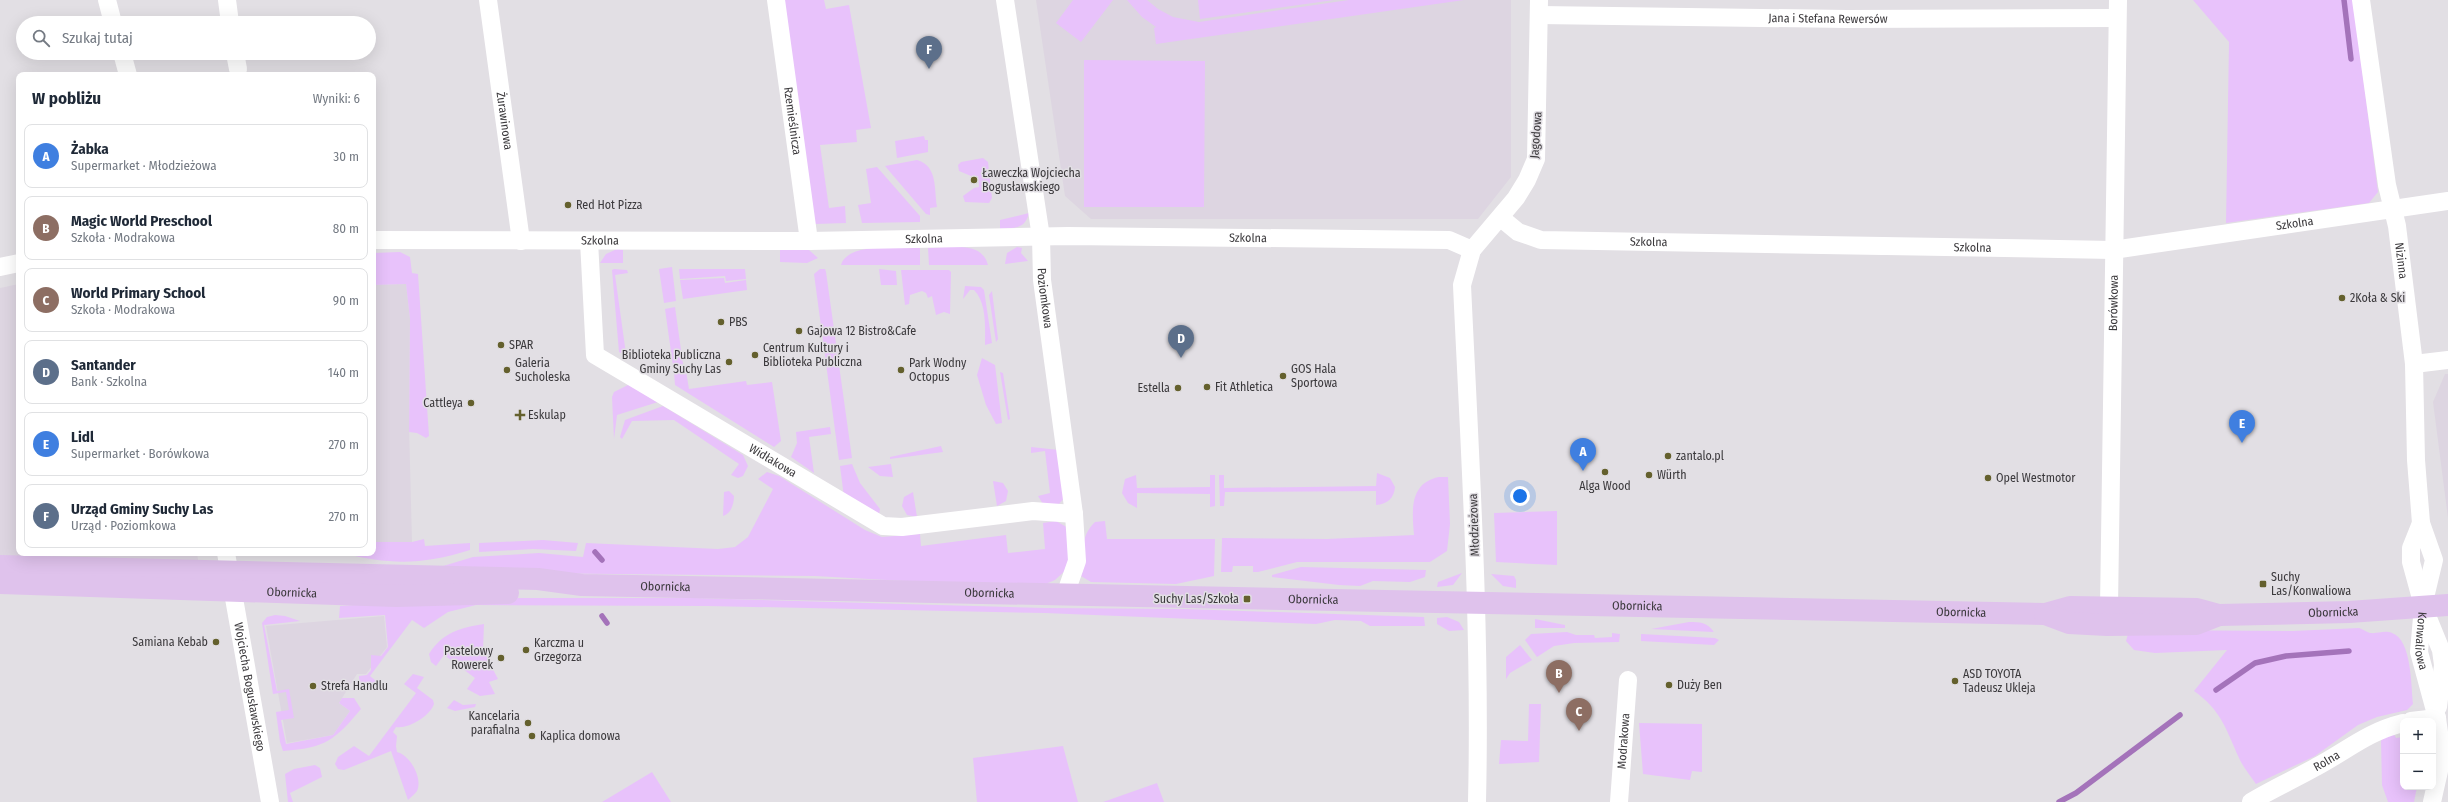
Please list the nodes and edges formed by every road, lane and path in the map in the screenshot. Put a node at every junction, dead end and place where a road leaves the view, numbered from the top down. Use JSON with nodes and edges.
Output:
{"nodes":[{"id":1,"x":107,"y":0,"type":"edge"},
{"id":2,"x":227,"y":0,"type":"edge"},
{"id":3,"x":488,"y":0,"type":"edge"},
{"id":4,"x":776,"y":0,"type":"edge"},
{"id":5,"x":1005,"y":0,"type":"edge"},
{"id":6,"x":2118,"y":0,"type":"edge"},
{"id":7,"x":2361,"y":0,"type":"edge"},
{"id":8,"x":1539,"y":8,"type":"edge"},
{"id":9,"x":112,"y":16,"type":"edge"},
{"id":10,"x":229,"y":16,"type":"edge"},
{"id":11,"x":2117,"y":18,"type":"junction"},
{"id":12,"x":124,"y":60,"type":"edge"},
{"id":13,"x":127,"y":72,"type":"edge"},
{"id":14,"x":2448,"y":201,"type":"edge"},
{"id":15,"x":2392,"y":209,"type":"junction"},
{"id":16,"x":1501,"y":218,"type":"junction"},
{"id":17,"x":1041,"y":237,"type":"junction"},
{"id":18,"x":376,"y":240,"type":"edge"},
{"id":19,"x":521,"y":241,"type":"junction"},
{"id":20,"x":589,"y":241,"type":"junction"},
{"id":21,"x":809,"y":241,"type":"junction"},
{"id":22,"x":1472,"y":250,"type":"junction"},
{"id":23,"x":2113,"y":250,"type":"junction"},
{"id":24,"x":16,"y":264,"type":"edge"},
{"id":25,"x":0,"y":267,"type":"edge"},
{"id":26,"x":2448,"y":360,"type":"edge"},
{"id":27,"x":2414,"y":364,"type":"junction"},
{"id":28,"x":1074,"y":514,"type":"junction"},
{"id":29,"x":0,"y":566,"type":"edge"},
{"id":30,"x":230,"y":572,"type":"edge"},
{"id":31,"x":0,"y":583,"type":"edge"},
{"id":32,"x":1065,"y":595,"type":"junction"},
{"id":33,"x":1476,"y":603,"type":"junction"},
{"id":34,"x":2448,"y":604,"type":"edge"},
{"id":35,"x":2423,"y":606,"type":"junction"},
{"id":36,"x":2109,"y":607,"type":"junction"},
{"id":37,"x":2045,"y":614,"type":"junction"},
{"id":38,"x":2219,"y":615,"type":"junction"},
{"id":39,"x":1628,"y":680,"type":"dead end"},
{"id":40,"x":2436,"y":718,"type":"joint"},
{"id":41,"x":2400,"y":724,"type":"edge"},
{"id":42,"x":2253,"y":801,"type":"edge"},
{"id":43,"x":270,"y":802,"type":"edge"},
{"id":44,"x":1477,"y":802,"type":"edge"},
{"id":45,"x":1619,"y":802,"type":"edge"},
{"id":46,"x":2432,"y":802,"type":"edge"}],
"edges":[{"from":1,"to":9,"type":"street"},
{"from":2,"to":10,"type":"street"},
{"from":3,"to":19,"type":"street","name":"Żurawinowa"},
{"from":4,"to":21,"type":"street","name":"Rzemieślnicza"},
{"from":5,"to":17,"type":"street","name":"Poziomkowa"},
{"from":6,"to":11,"type":"street","name":"Borówkowa"},
{"from":7,"to":15,"type":"street","name":"Nizinna"},
{"from":8,"to":11,"type":"street","name":"Jana i Stefana Rewersów"},
{"from":8,"to":16,"type":"street","name":"Jagodowa"},
{"from":11,"to":23,"type":"street","name":"Borówkowa"},
{"from":12,"to":13,"type":"street"},
{"from":14,"to":15,"type":"street","name":"Szkolna"},
{"from":15,"to":23,"type":"street","name":"Szkolna"},
{"from":15,"to":27,"type":"street","name":"Nizinna"},
{"from":16,"to":22,"type":"street","name":"Jagodowa"},
{"from":16,"to":23,"type":"street","name":"Szkolna"},
{"from":17,"to":21,"type":"street","name":"Szkolna"},
{"from":17,"to":22,"type":"street","name":"Szkolna"},
{"from":17,"to":28,"type":"street","name":"Poziomkowa"},
{"from":18,"to":19,"type":"street","name":"Szkolna"},
{"from":19,"to":20,"type":"street","name":"Szkolna"},
{"from":20,"to":21,"type":"street","name":"Szkolna"},
{"from":20,"to":28,"type":"street","name":"Widłakowa"},
{"from":22,"to":33,"type":"street","name":"Młodzieżowa"},
{"from":23,"to":36,"type":"street","name":"Borówkowa"},
{"from":24,"to":25,"type":"street"},
{"from":26,"to":27,"type":"street"},
{"from":27,"to":35,"type":"street","name":"Nizinna"},
{"from":28,"to":32,"type":"street","name":"Poziomkowa"},
{"from":29,"to":30,"type":"main road","name":"Obornicka"},
{"from":30,"to":31,"type":"main road","name":"Obornicka"},
{"from":30,"to":32,"type":"main road","name":"Obornicka"},
{"from":30,"to":43,"type":"street","name":"Wojciecha Bogusławskiego"},
{"from":32,"to":33,"type":"main road","name":"Obornicka"},
{"from":33,"to":37,"type":"main road","name":"Obornicka"},
{"from":33,"to":44,"type":"street","name":"Młodzieżowa"},
{"from":34,"to":35,"type":"main road","name":"Obornicka"},
{"from":35,"to":38,"type":"main road","name":"Obornicka"},
{"from":35,"to":40,"type":"street","name":"Konwaliowa"},
{"from":36,"to":37,"type":"main road","name":"Obornicka"},
{"from":36,"to":38,"type":"main road","name":"Obornicka"},
{"from":37,"to":38,"type":"main road","name":"Obornicka"},
{"from":39,"to":45,"type":"street","name":"Modrakowa"},
{"from":40,"to":46,"type":"street","name":"Konwaliowa"},
{"from":41,"to":42,"type":"street","name":"Rolna"}]}
